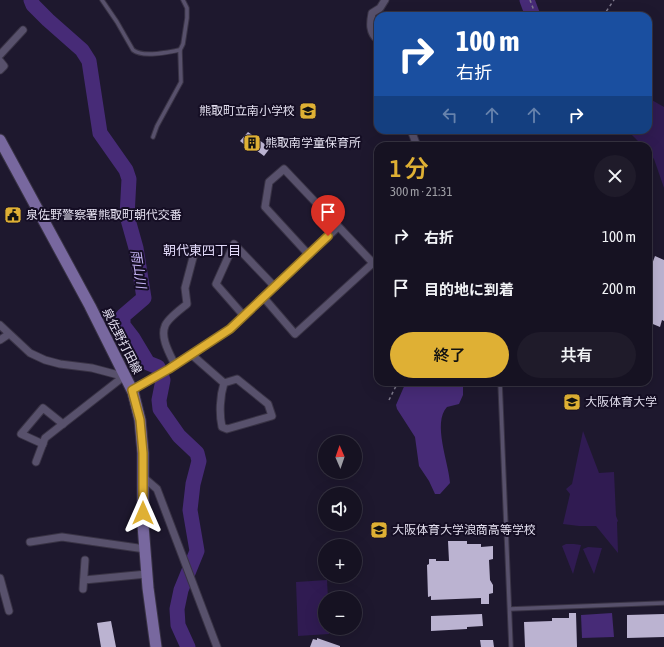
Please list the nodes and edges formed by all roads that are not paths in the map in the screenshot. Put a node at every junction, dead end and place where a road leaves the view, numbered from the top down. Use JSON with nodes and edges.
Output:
{"nodes":[{"id":1,"x":102,"y":0,"type":"edge"},
{"id":2,"x":183,"y":0,"type":"edge"},
{"id":3,"x":385,"y":0,"type":"edge"},
{"id":4,"x":23,"y":30,"type":"dead end"},
{"id":5,"x":374,"y":35,"type":"edge"},
{"id":6,"x":180,"y":50,"type":"junction"},
{"id":7,"x":0,"y":55,"type":"edge"},
{"id":8,"x":0,"y":61,"type":"edge"},
{"id":9,"x":0,"y":70,"type":"edge"},
{"id":10,"x":153,"y":136,"type":"dead end"},
{"id":11,"x":0,"y":140,"type":"edge"},
{"id":12,"x":338,"y":227,"type":"junction"},
{"id":13,"x":195,"y":250,"type":"dead end"},
{"id":14,"x":309,"y":255,"type":"junction"},
{"id":15,"x":275,"y":287,"type":"junction"},
{"id":16,"x":264,"y":298,"type":"junction"},
{"id":17,"x":244,"y":316,"type":"junction"},
{"id":18,"x":0,"y":325,"type":"edge"},
{"id":19,"x":10,"y":334,"type":"junction"},
{"id":20,"x":0,"y":340,"type":"edge"},
{"id":21,"x":192,"y":355,"type":"junction"},
{"id":22,"x":172,"y":367,"type":"junction"},
{"id":23,"x":125,"y":377,"type":"junction"},
{"id":24,"x":224,"y":383,"type":"junction"},
{"id":25,"x":500,"y":386,"type":"edge"},
{"id":26,"x":132,"y":390,"type":"junction"},
{"id":27,"x":64,"y":424,"type":"junction"},
{"id":28,"x":43,"y":444,"type":"junction"},
{"id":29,"x":36,"y":462,"type":"dead end"},
{"id":30,"x":143,"y":477,"type":"junction"},
{"id":31,"x":30,"y":542,"type":"dead end"},
{"id":32,"x":145,"y":549,"type":"junction"},
{"id":33,"x":85,"y":560,"type":"dead end"},
{"id":34,"x":147,"y":574,"type":"junction"},
{"id":35,"x":0,"y":578,"type":"edge"},
{"id":36,"x":84,"y":580,"type":"junction"},
{"id":37,"x":83,"y":589,"type":"dead end"},
{"id":38,"x":664,"y":603,"type":"edge"},
{"id":39,"x":510,"y":609,"type":"junction"},
{"id":40,"x":9,"y":611,"type":"dead end"},
{"id":41,"x":156,"y":647,"type":"edge"},
{"id":42,"x":217,"y":647,"type":"edge"},
{"id":43,"x":511,"y":647,"type":"edge"}],
"edges":[{"from":1,"to":6,"type":"lane"},
{"from":2,"to":6,"type":"lane"},
{"from":3,"to":5,"type":"street"},
{"from":4,"to":7,"type":"street"},
{"from":6,"to":10,"type":"lane"},
{"from":8,"to":9,"type":"street"},
{"from":11,"to":23,"type":"main road","name":"泉佐野打田線"},
{"from":12,"to":14,"type":"street"},
{"from":12,"to":14,"type":"street"},
{"from":12,"to":16,"type":"street"},
{"from":13,"to":22,"type":"street"},
{"from":14,"to":15,"type":"street"},
{"from":15,"to":16,"type":"street"},
{"from":15,"to":17,"type":"street"},
{"from":16,"to":17,"type":"street"},
{"from":17,"to":21,"type":"street"},
{"from":18,"to":19,"type":"street"},
{"from":19,"to":20,"type":"street"},
{"from":19,"to":23,"type":"street"},
{"from":21,"to":22,"type":"street"},
{"from":21,"to":24,"type":"street"},
{"from":22,"to":26,"type":"street"},
{"from":23,"to":26,"type":"main road","name":"泉佐野打田線"},
{"from":23,"to":27,"type":"street"},
{"from":24,"to":24,"type":"street"},
{"from":25,"to":39,"type":"lane"},
{"from":26,"to":30,"type":"main road","name":"泉佐野打田線"},
{"from":27,"to":28,"type":"street"},
{"from":27,"to":28,"type":"street"},
{"from":28,"to":29,"type":"street"},
{"from":30,"to":32,"type":"main road","name":"泉佐野打田線"},
{"from":30,"to":42,"type":"street"},
{"from":31,"to":32,"type":"street"},
{"from":32,"to":34,"type":"main road","name":"泉佐野打田線"},
{"from":33,"to":36,"type":"street"},
{"from":34,"to":36,"type":"street"},
{"from":34,"to":41,"type":"main road","name":"泉佐野打田線"},
{"from":35,"to":40,"type":"street"},
{"from":36,"to":37,"type":"street"},
{"from":38,"to":39,"type":"lane"},
{"from":39,"to":43,"type":"lane"}]}
